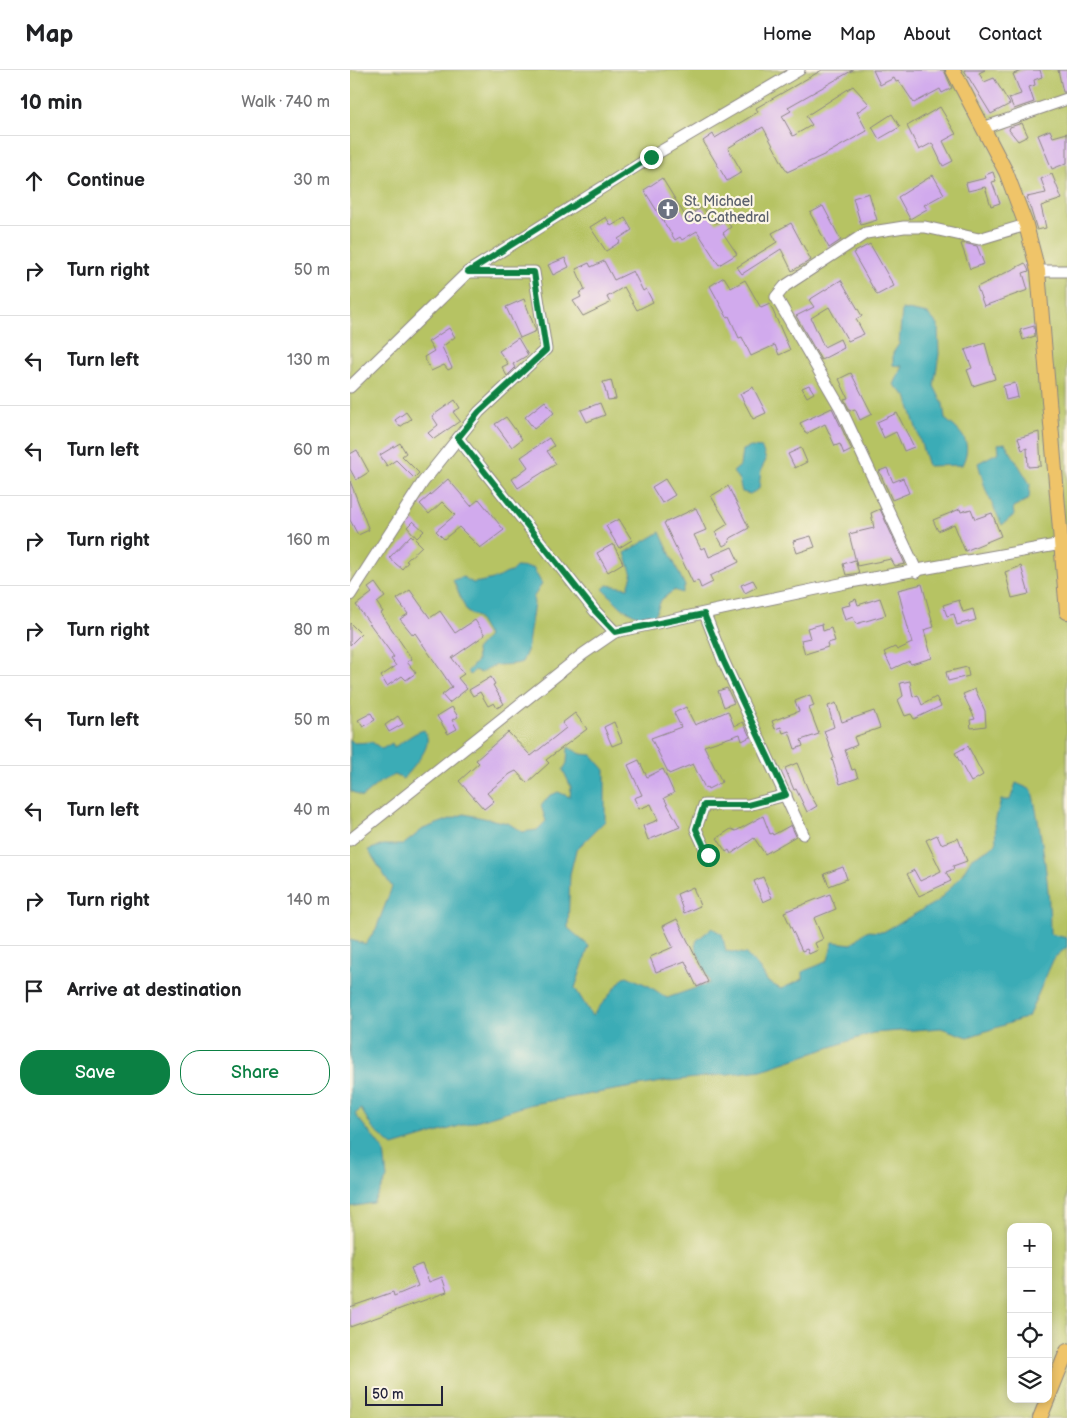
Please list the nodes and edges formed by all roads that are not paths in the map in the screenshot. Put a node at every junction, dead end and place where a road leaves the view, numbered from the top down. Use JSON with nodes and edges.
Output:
{"nodes":[{"id":1,"x":799,"y":70,"type":"edge"},
{"id":2,"x":953,"y":70,"type":"edge"},
{"id":3,"x":1067,"y":99,"type":"edge"},
{"id":4,"x":983,"y":128,"type":"junction"},
{"id":5,"x":1026,"y":225,"type":"junction"},
{"id":6,"x":1038,"y":271,"type":"junction"},
{"id":7,"x":1067,"y":271,"type":"edge"},
{"id":8,"x":468,"y":272,"type":"junction"},
{"id":9,"x":350,"y":387,"type":"edge"},
{"id":10,"x":458,"y":438,"type":"junction"},
{"id":11,"x":1065,"y":544,"type":"edge"},
{"id":12,"x":917,"y":572,"type":"junction"},
{"id":13,"x":350,"y":595,"type":"edge"},
{"id":14,"x":1067,"y":612,"type":"edge"},
{"id":15,"x":704,"y":614,"type":"junction"},
{"id":16,"x":615,"y":632,"type":"junction"},
{"id":17,"x":786,"y":795,"type":"junction"},
{"id":18,"x":803,"y":834,"type":"dead end"},
{"id":19,"x":350,"y":840,"type":"edge"},
{"id":20,"x":708,"y":855,"type":"dead end"},
{"id":21,"x":1067,"y":1351,"type":"edge"},
{"id":22,"x":1040,"y":1418,"type":"edge"}],
"edges":[{"from":1,"to":8,"type":"street"},
{"from":2,"to":4,"type":"main road"},
{"from":3,"to":4,"type":"street"},
{"from":4,"to":5,"type":"main road"},
{"from":5,"to":6,"type":"main road"},
{"from":5,"to":12,"type":"street"},
{"from":6,"to":7,"type":"street"},
{"from":6,"to":11,"type":"main road"},
{"from":8,"to":9,"type":"street"},
{"from":8,"to":10,"type":"street"},
{"from":10,"to":13,"type":"street"},
{"from":10,"to":16,"type":"street"},
{"from":11,"to":12,"type":"street"},
{"from":11,"to":14,"type":"main road"},
{"from":12,"to":15,"type":"street"},
{"from":15,"to":16,"type":"street"},
{"from":15,"to":17,"type":"street"},
{"from":16,"to":19,"type":"street"},
{"from":17,"to":18,"type":"street"},
{"from":17,"to":20,"type":"street"},
{"from":21,"to":22,"type":"main road"}]}
